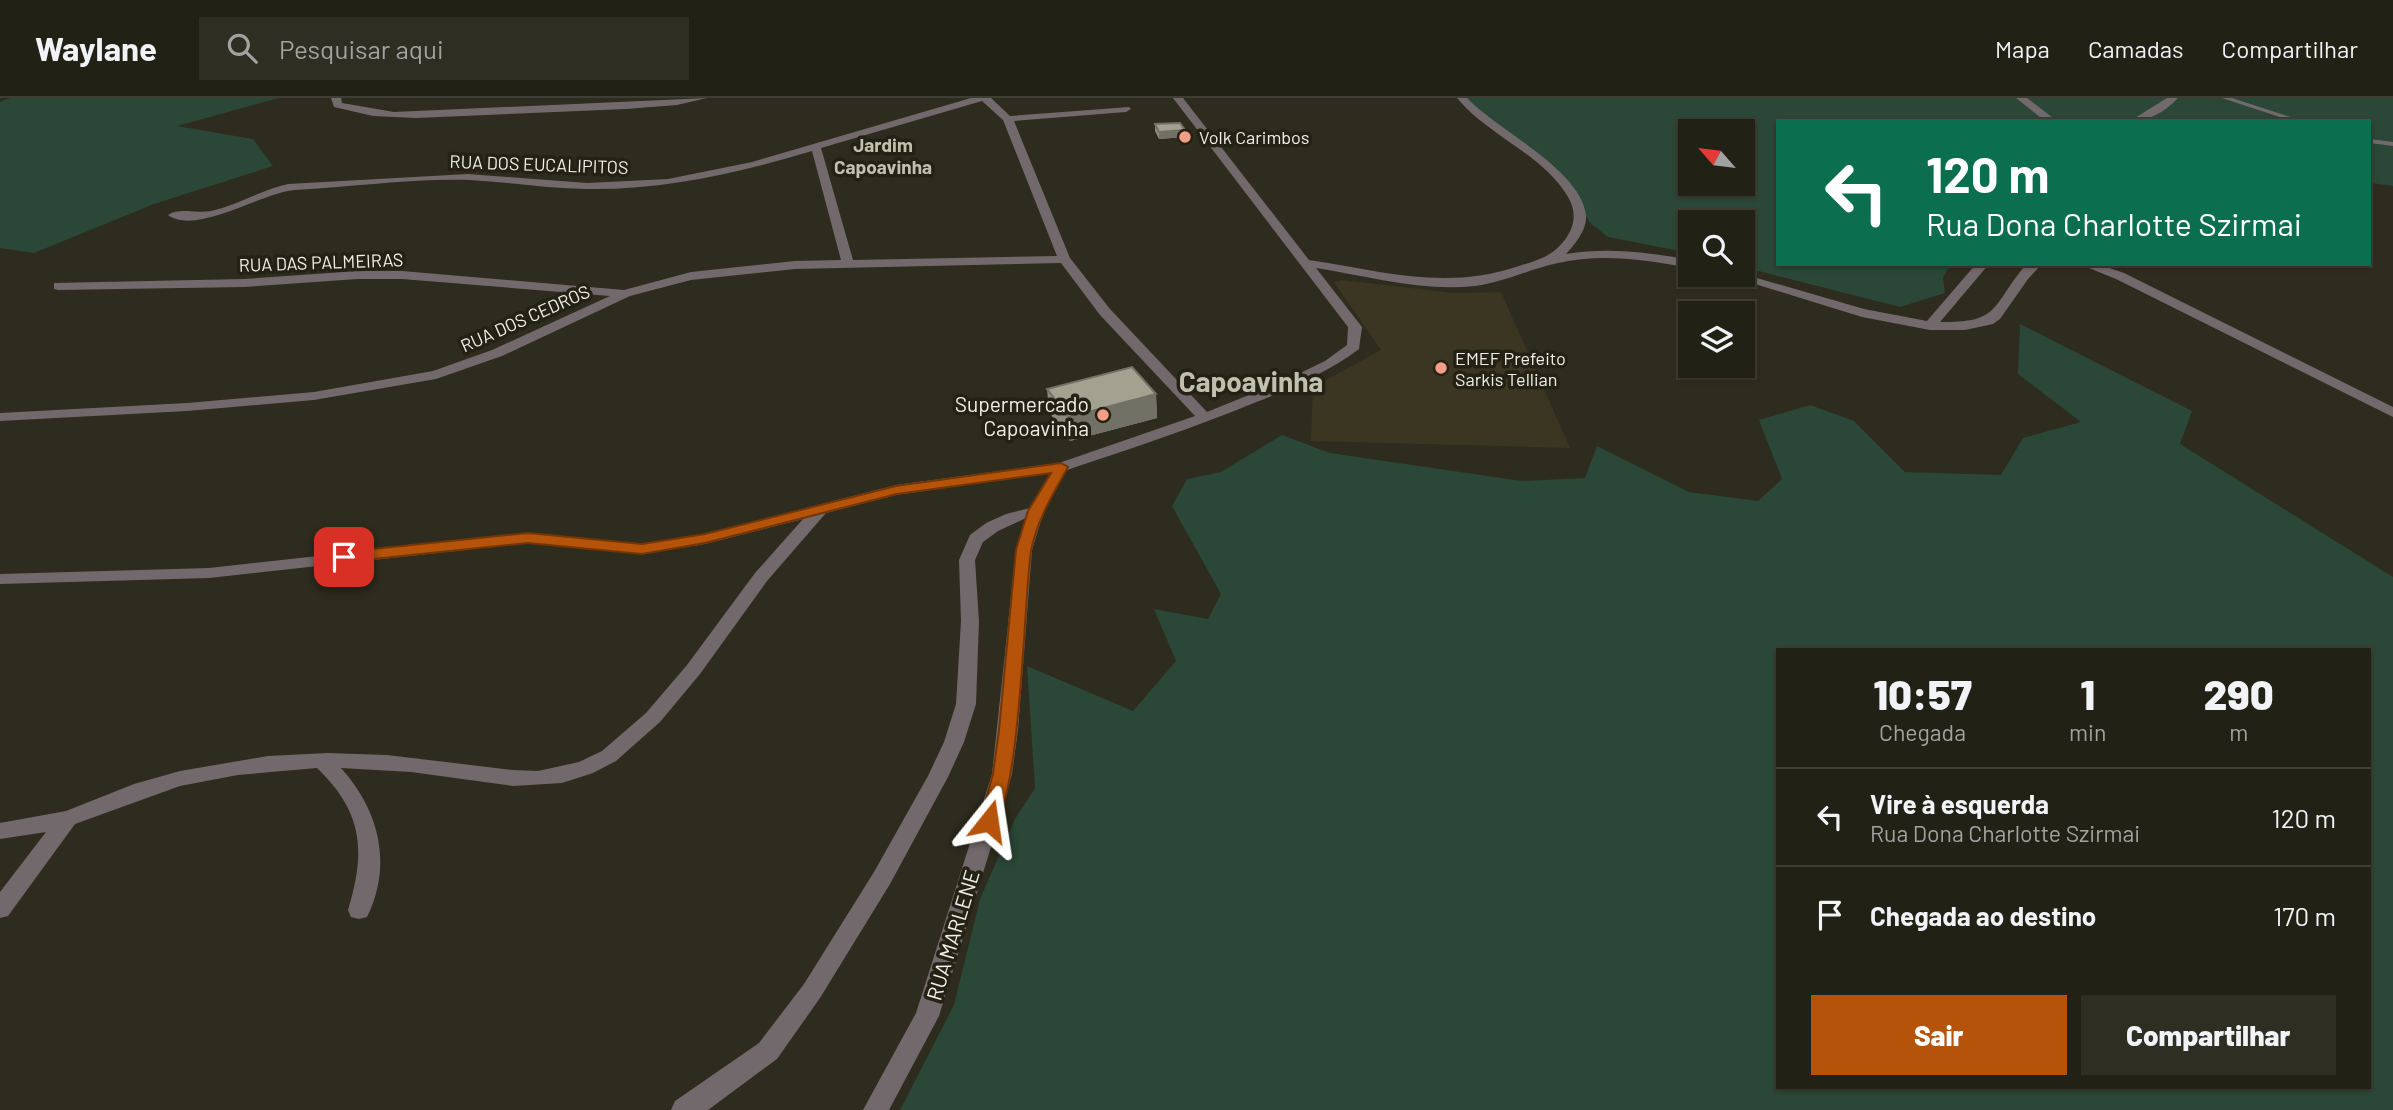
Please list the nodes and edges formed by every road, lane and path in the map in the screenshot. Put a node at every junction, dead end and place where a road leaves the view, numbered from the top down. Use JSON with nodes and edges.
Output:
{"nodes":[{"id":1,"x":336,"y":98,"type":"edge"},
{"id":2,"x":702,"y":98,"type":"edge"},
{"id":3,"x":983,"y":98,"type":"edge"},
{"id":4,"x":1178,"y":98,"type":"edge"},
{"id":5,"x":1462,"y":98,"type":"edge"},
{"id":6,"x":2021,"y":98,"type":"edge"},
{"id":7,"x":2174,"y":98,"type":"edge"},
{"id":8,"x":2225,"y":98,"type":"edge"},
{"id":9,"x":1126,"y":109,"type":"dead end"},
{"id":10,"x":1008,"y":119,"type":"junction"},
{"id":11,"x":2049,"y":119,"type":"edge"},
{"id":12,"x":2139,"y":119,"type":"edge"},
{"id":13,"x":2293,"y":119,"type":"edge"},
{"id":14,"x":2371,"y":141,"type":"edge"},
{"id":15,"x":2393,"y":144,"type":"edge"},
{"id":16,"x":816,"y":148,"type":"junction"},
{"id":17,"x":174,"y":215,"type":"dead end"},
{"id":18,"x":1064,"y":259,"type":"junction"},
{"id":19,"x":1553,"y":260,"type":"junction"},
{"id":20,"x":1308,"y":262,"type":"junction"},
{"id":21,"x":1678,"y":262,"type":"edge"},
{"id":22,"x":848,"y":264,"type":"junction"},
{"id":23,"x":1981,"y":266,"type":"edge"},
{"id":24,"x":2034,"y":266,"type":"edge"},
{"id":25,"x":2091,"y":266,"type":"edge"},
{"id":26,"x":1755,"y":281,"type":"edge"},
{"id":27,"x":58,"y":286,"type":"dead end"},
{"id":28,"x":626,"y":293,"type":"junction"},
{"id":29,"x":1930,"y":326,"type":"junction"},
{"id":30,"x":2393,"y":413,"type":"edge"},
{"id":31,"x":0,"y":417,"type":"edge"},
{"id":32,"x":1205,"y":418,"type":"junction"},
{"id":33,"x":1061,"y":467,"type":"junction"},
{"id":34,"x":819,"y":511,"type":"junction"},
{"id":35,"x":1036,"y":511,"type":"junction"},
{"id":36,"x":0,"y":579,"type":"edge"},
{"id":37,"x":322,"y":761,"type":"junction"},
{"id":38,"x":67,"y":818,"type":"junction"},
{"id":39,"x":0,"y":831,"type":"edge"},
{"id":40,"x":0,"y":909,"type":"edge"},
{"id":41,"x":359,"y":910,"type":"dead end"},
{"id":42,"x":684,"y":1110,"type":"edge"},
{"id":43,"x":876,"y":1110,"type":"edge"}],
"edges":[{"from":1,"to":2,"type":"street"},
{"from":3,"to":10,"type":"street"},
{"from":3,"to":16,"type":"street","name":"RUA DOS EUCALIPITOS"},
{"from":4,"to":20,"type":"street"},
{"from":5,"to":19,"type":"street"},
{"from":6,"to":11,"type":"street"},
{"from":7,"to":12,"type":"street"},
{"from":8,"to":13,"type":"lane"},
{"from":9,"to":10,"type":"street"},
{"from":10,"to":18,"type":"street"},
{"from":14,"to":15,"type":"lane"},
{"from":16,"to":17,"type":"street","name":"RUA DOS EUCALIPITOS"},
{"from":16,"to":22,"type":"street"},
{"from":18,"to":22,"type":"street","name":"RUA DOS CEDROS"},
{"from":18,"to":32,"type":"street"},
{"from":19,"to":20,"type":"street"},
{"from":19,"to":21,"type":"street"},
{"from":20,"to":32,"type":"street"},
{"from":22,"to":28,"type":"street","name":"RUA DOS CEDROS"},
{"from":23,"to":29,"type":"street"},
{"from":24,"to":29,"type":"street"},
{"from":25,"to":30,"type":"street"},
{"from":26,"to":29,"type":"street"},
{"from":27,"to":28,"type":"street","name":"RUA DAS PALMEIRAS"},
{"from":28,"to":31,"type":"street","name":"RUA DOS CEDROS"},
{"from":32,"to":33,"type":"street"},
{"from":33,"to":34,"type":"street"},
{"from":33,"to":35,"type":"street","name":"RUA MARLENE"},
{"from":34,"to":36,"type":"street"},
{"from":34,"to":37,"type":"street"},
{"from":35,"to":42,"type":"street"},
{"from":35,"to":43,"type":"street","name":"RUA MARLENE"},
{"from":37,"to":38,"type":"street"},
{"from":37,"to":41,"type":"street"},
{"from":38,"to":39,"type":"street"},
{"from":38,"to":40,"type":"street"}]}
